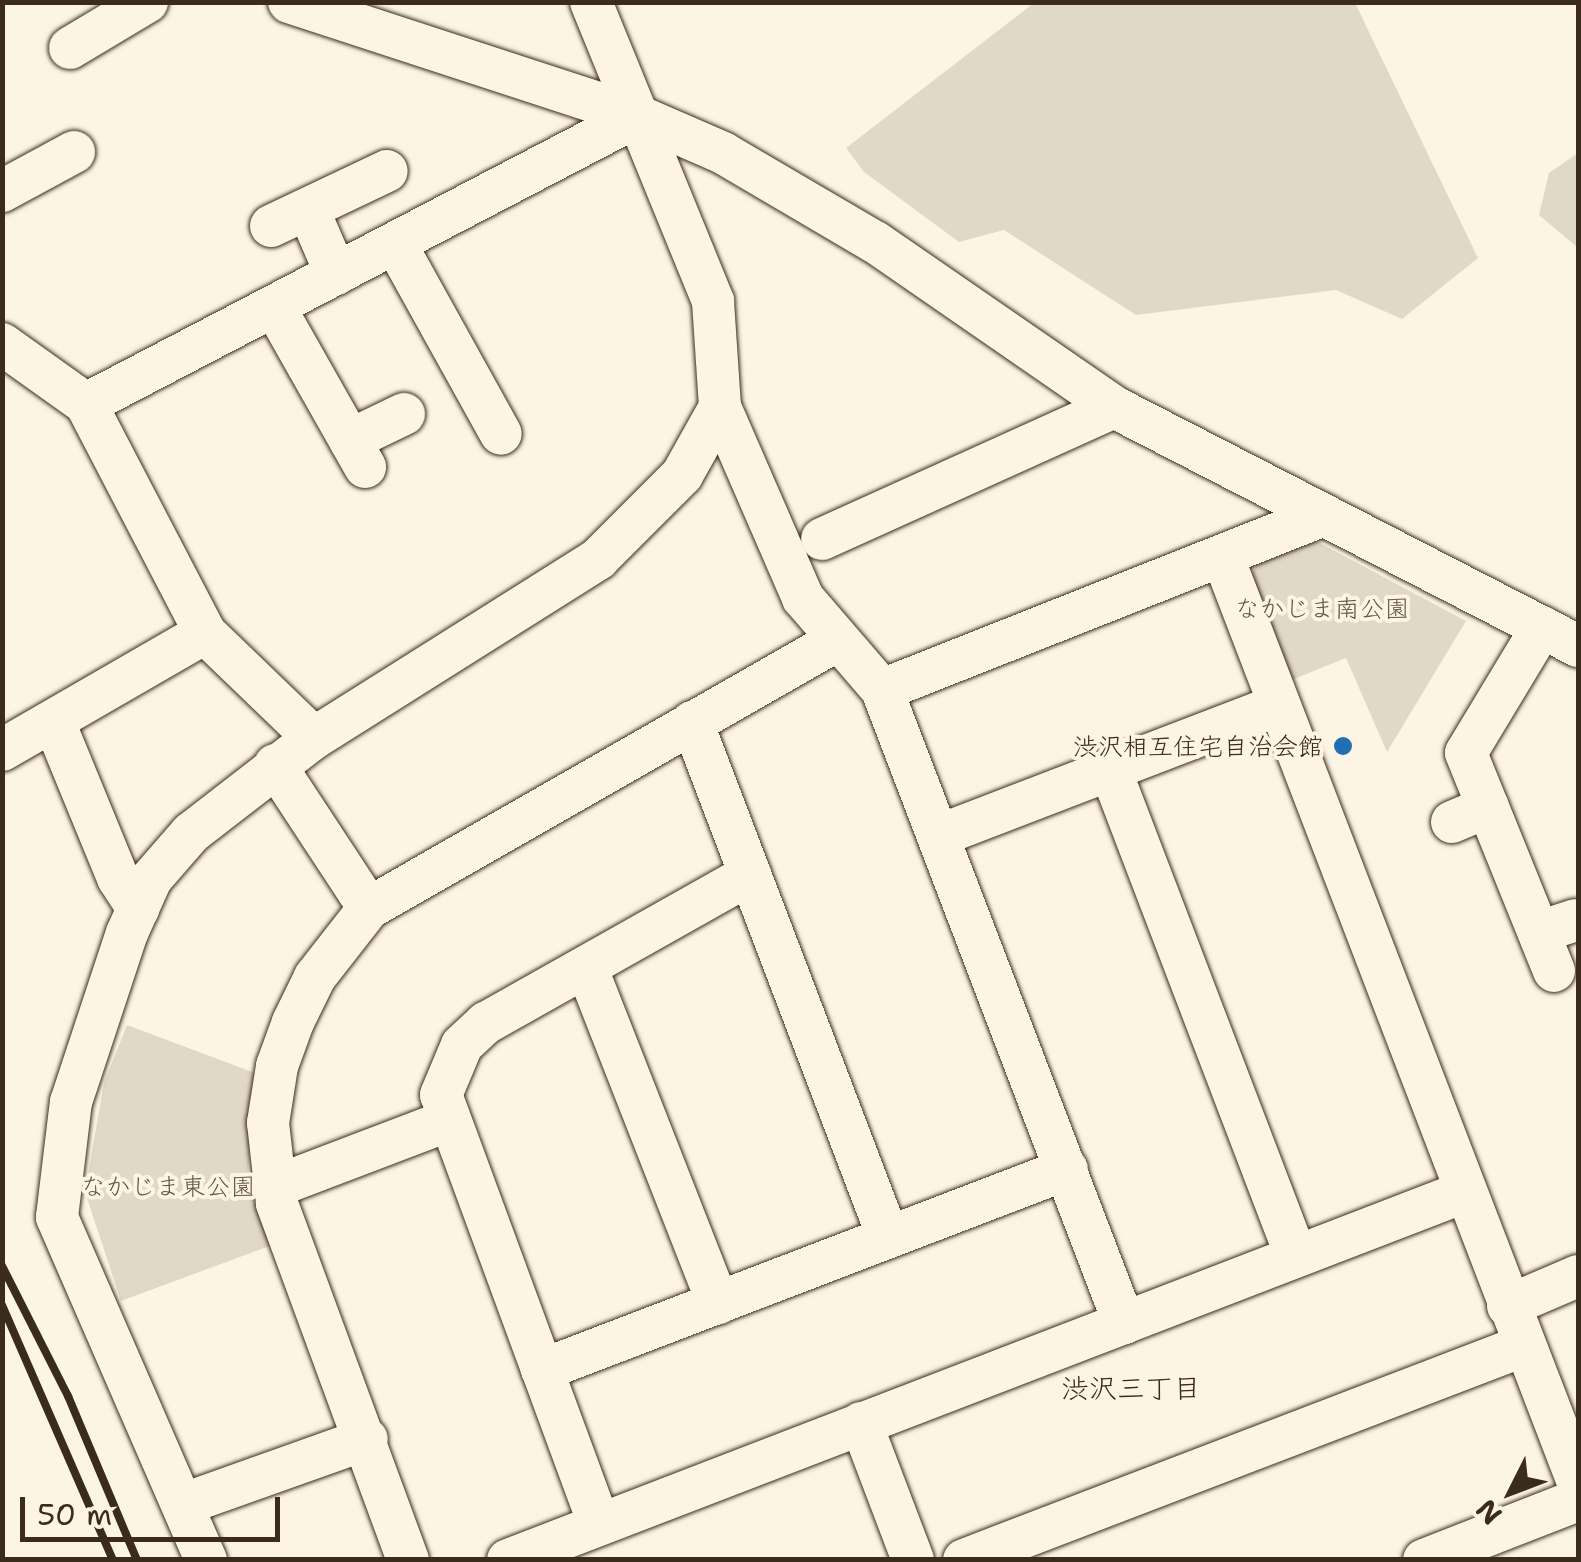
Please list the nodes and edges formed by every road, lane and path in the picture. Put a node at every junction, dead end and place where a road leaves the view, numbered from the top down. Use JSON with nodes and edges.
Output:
{"nodes":[{"id":1,"x":147,"y":2,"type":"edge"},
{"id":2,"x":289,"y":2,"type":"edge"},
{"id":3,"x":592,"y":2,"type":"edge"},
{"id":4,"x":70,"y":48,"type":"dead end"},
{"id":5,"x":638,"y":116,"type":"junction"},
{"id":6,"x":74,"y":152,"type":"dead end"},
{"id":7,"x":387,"y":170,"type":"dead end"},
{"id":8,"x":2,"y":192,"type":"edge"},
{"id":9,"x":394,"y":243,"type":"junction"},
{"id":10,"x":336,"y":274,"type":"junction"},
{"id":11,"x":274,"y":306,"type":"junction"},
{"id":12,"x":2,"y":344,"type":"edge"},
{"id":13,"x":86,"y":404,"type":"junction"},
{"id":14,"x":720,"y":407,"type":"junction"},
{"id":15,"x":1114,"y":407,"type":"junction"},
{"id":16,"x":404,"y":414,"type":"dead end"},
{"id":17,"x":502,"y":434,"type":"dead end"},
{"id":18,"x":1323,"y":516,"type":"junction"},
{"id":19,"x":822,"y":538,"type":"dead end"},
{"id":20,"x":1224,"y":560,"type":"junction"},
{"id":21,"x":204,"y":634,"type":"junction"},
{"id":22,"x":1560,"y":636,"type":"edge"},
{"id":23,"x":836,"y":641,"type":"junction"},
{"id":24,"x":882,"y":690,"type":"junction"},
{"id":25,"x":1278,"y":705,"type":"junction"},
{"id":26,"x":54,"y":722,"type":"junction"},
{"id":27,"x":692,"y":722,"type":"junction"},
{"id":28,"x":314,"y":738,"type":"junction"},
{"id":29,"x":2,"y":750,"type":"edge"},
{"id":30,"x":276,"y":766,"type":"junction"},
{"id":31,"x":1110,"y":769,"type":"junction"},
{"id":32,"x":940,"y":835,"type":"junction"},
{"id":33,"x":750,"y":874,"type":"junction"},
{"id":34,"x":138,"y":908,"type":"junction"},
{"id":35,"x":368,"y":908,"type":"junction"},
{"id":36,"x":1556,"y":941,"type":"dead end"},
{"id":37,"x":587,"y":968,"type":"junction"},
{"id":38,"x":447,"y":1120,"type":"junction"},
{"id":39,"x":1067,"y":1169,"type":"junction"},
{"id":40,"x":274,"y":1187,"type":"junction"},
{"id":41,"x":1464,"y":1192,"type":"junction"},
{"id":42,"x":888,"y":1238,"type":"junction"},
{"id":43,"x":1296,"y":1256,"type":"junction"},
{"id":44,"x":1578,"y":1276,"type":"edge"},
{"id":45,"x":718,"y":1302,"type":"junction"},
{"id":46,"x":1508,"y":1306,"type":"junction"},
{"id":47,"x":1124,"y":1322,"type":"junction"},
{"id":48,"x":1523,"y":1346,"type":"junction"},
{"id":49,"x":542,"y":1370,"type":"junction"},
{"id":50,"x":861,"y":1423,"type":"junction"},
{"id":51,"x":367,"y":1439,"type":"junction"},
{"id":52,"x":1578,"y":1482,"type":"edge"},
{"id":53,"x":1578,"y":1500,"type":"edge"},
{"id":54,"x":184,"y":1504,"type":"junction"},
{"id":55,"x":599,"y":1524,"type":"junction"},
{"id":56,"x":1500,"y":1546,"type":"edge"},
{"id":57,"x":206,"y":1560,"type":"edge"},
{"id":58,"x":408,"y":1560,"type":"edge"},
{"id":59,"x":508,"y":1560,"type":"edge"},
{"id":60,"x":913,"y":1560,"type":"edge"},
{"id":61,"x":964,"y":1560,"type":"edge"},
{"id":62,"x":1424,"y":1560,"type":"edge"}],
"edges":[{"from":1,"to":4,"type":"street"},
{"from":2,"to":5,"type":"street"},
{"from":3,"to":5,"type":"street"},
{"from":5,"to":9,"type":"street"},
{"from":5,"to":14,"type":"street"},
{"from":5,"to":15,"type":"street"},
{"from":6,"to":8,"type":"street"},
{"from":7,"to":10,"type":"street"},
{"from":9,"to":10,"type":"street"},
{"from":9,"to":17,"type":"street"},
{"from":10,"to":11,"type":"street"},
{"from":11,"to":13,"type":"street"},
{"from":11,"to":16,"type":"street"},
{"from":12,"to":13,"type":"street"},
{"from":13,"to":21,"type":"street"},
{"from":14,"to":23,"type":"street"},
{"from":14,"to":28,"type":"street"},
{"from":15,"to":18,"type":"street"},
{"from":15,"to":19,"type":"street"},
{"from":18,"to":20,"type":"street"},
{"from":18,"to":22,"type":"street"},
{"from":20,"to":24,"type":"street"},
{"from":20,"to":25,"type":"street"},
{"from":21,"to":26,"type":"street"},
{"from":21,"to":28,"type":"street"},
{"from":22,"to":36,"type":"street"},
{"from":23,"to":24,"type":"street"},
{"from":23,"to":27,"type":"street"},
{"from":24,"to":32,"type":"street"},
{"from":25,"to":31,"type":"street"},
{"from":25,"to":41,"type":"street"},
{"from":26,"to":29,"type":"street"},
{"from":26,"to":34,"type":"street"},
{"from":27,"to":33,"type":"street"},
{"from":27,"to":35,"type":"street"},
{"from":28,"to":30,"type":"street"},
{"from":30,"to":34,"type":"street"},
{"from":30,"to":35,"type":"street"},
{"from":31,"to":32,"type":"street"},
{"from":31,"to":43,"type":"street"},
{"from":32,"to":39,"type":"street"},
{"from":33,"to":37,"type":"street"},
{"from":33,"to":42,"type":"street"},
{"from":34,"to":54,"type":"street"},
{"from":35,"to":40,"type":"street"},
{"from":37,"to":38,"type":"street"},
{"from":37,"to":45,"type":"street"},
{"from":38,"to":40,"type":"street"},
{"from":38,"to":49,"type":"street"},
{"from":39,"to":42,"type":"street"},
{"from":39,"to":47,"type":"street"},
{"from":40,"to":51,"type":"street"},
{"from":41,"to":43,"type":"street"},
{"from":41,"to":46,"type":"street"},
{"from":42,"to":45,"type":"street"},
{"from":43,"to":47,"type":"street"},
{"from":44,"to":46,"type":"street"},
{"from":45,"to":49,"type":"street"},
{"from":46,"to":48,"type":"street"},
{"from":47,"to":50,"type":"street"},
{"from":48,"to":52,"type":"street"},
{"from":48,"to":61,"type":"street"},
{"from":49,"to":55,"type":"street"},
{"from":50,"to":55,"type":"street"},
{"from":50,"to":60,"type":"street"},
{"from":51,"to":54,"type":"street"},
{"from":51,"to":58,"type":"street"},
{"from":53,"to":56,"type":"street"},
{"from":54,"to":57,"type":"street"},
{"from":55,"to":59,"type":"street"},
{"from":56,"to":62,"type":"street"}]}
